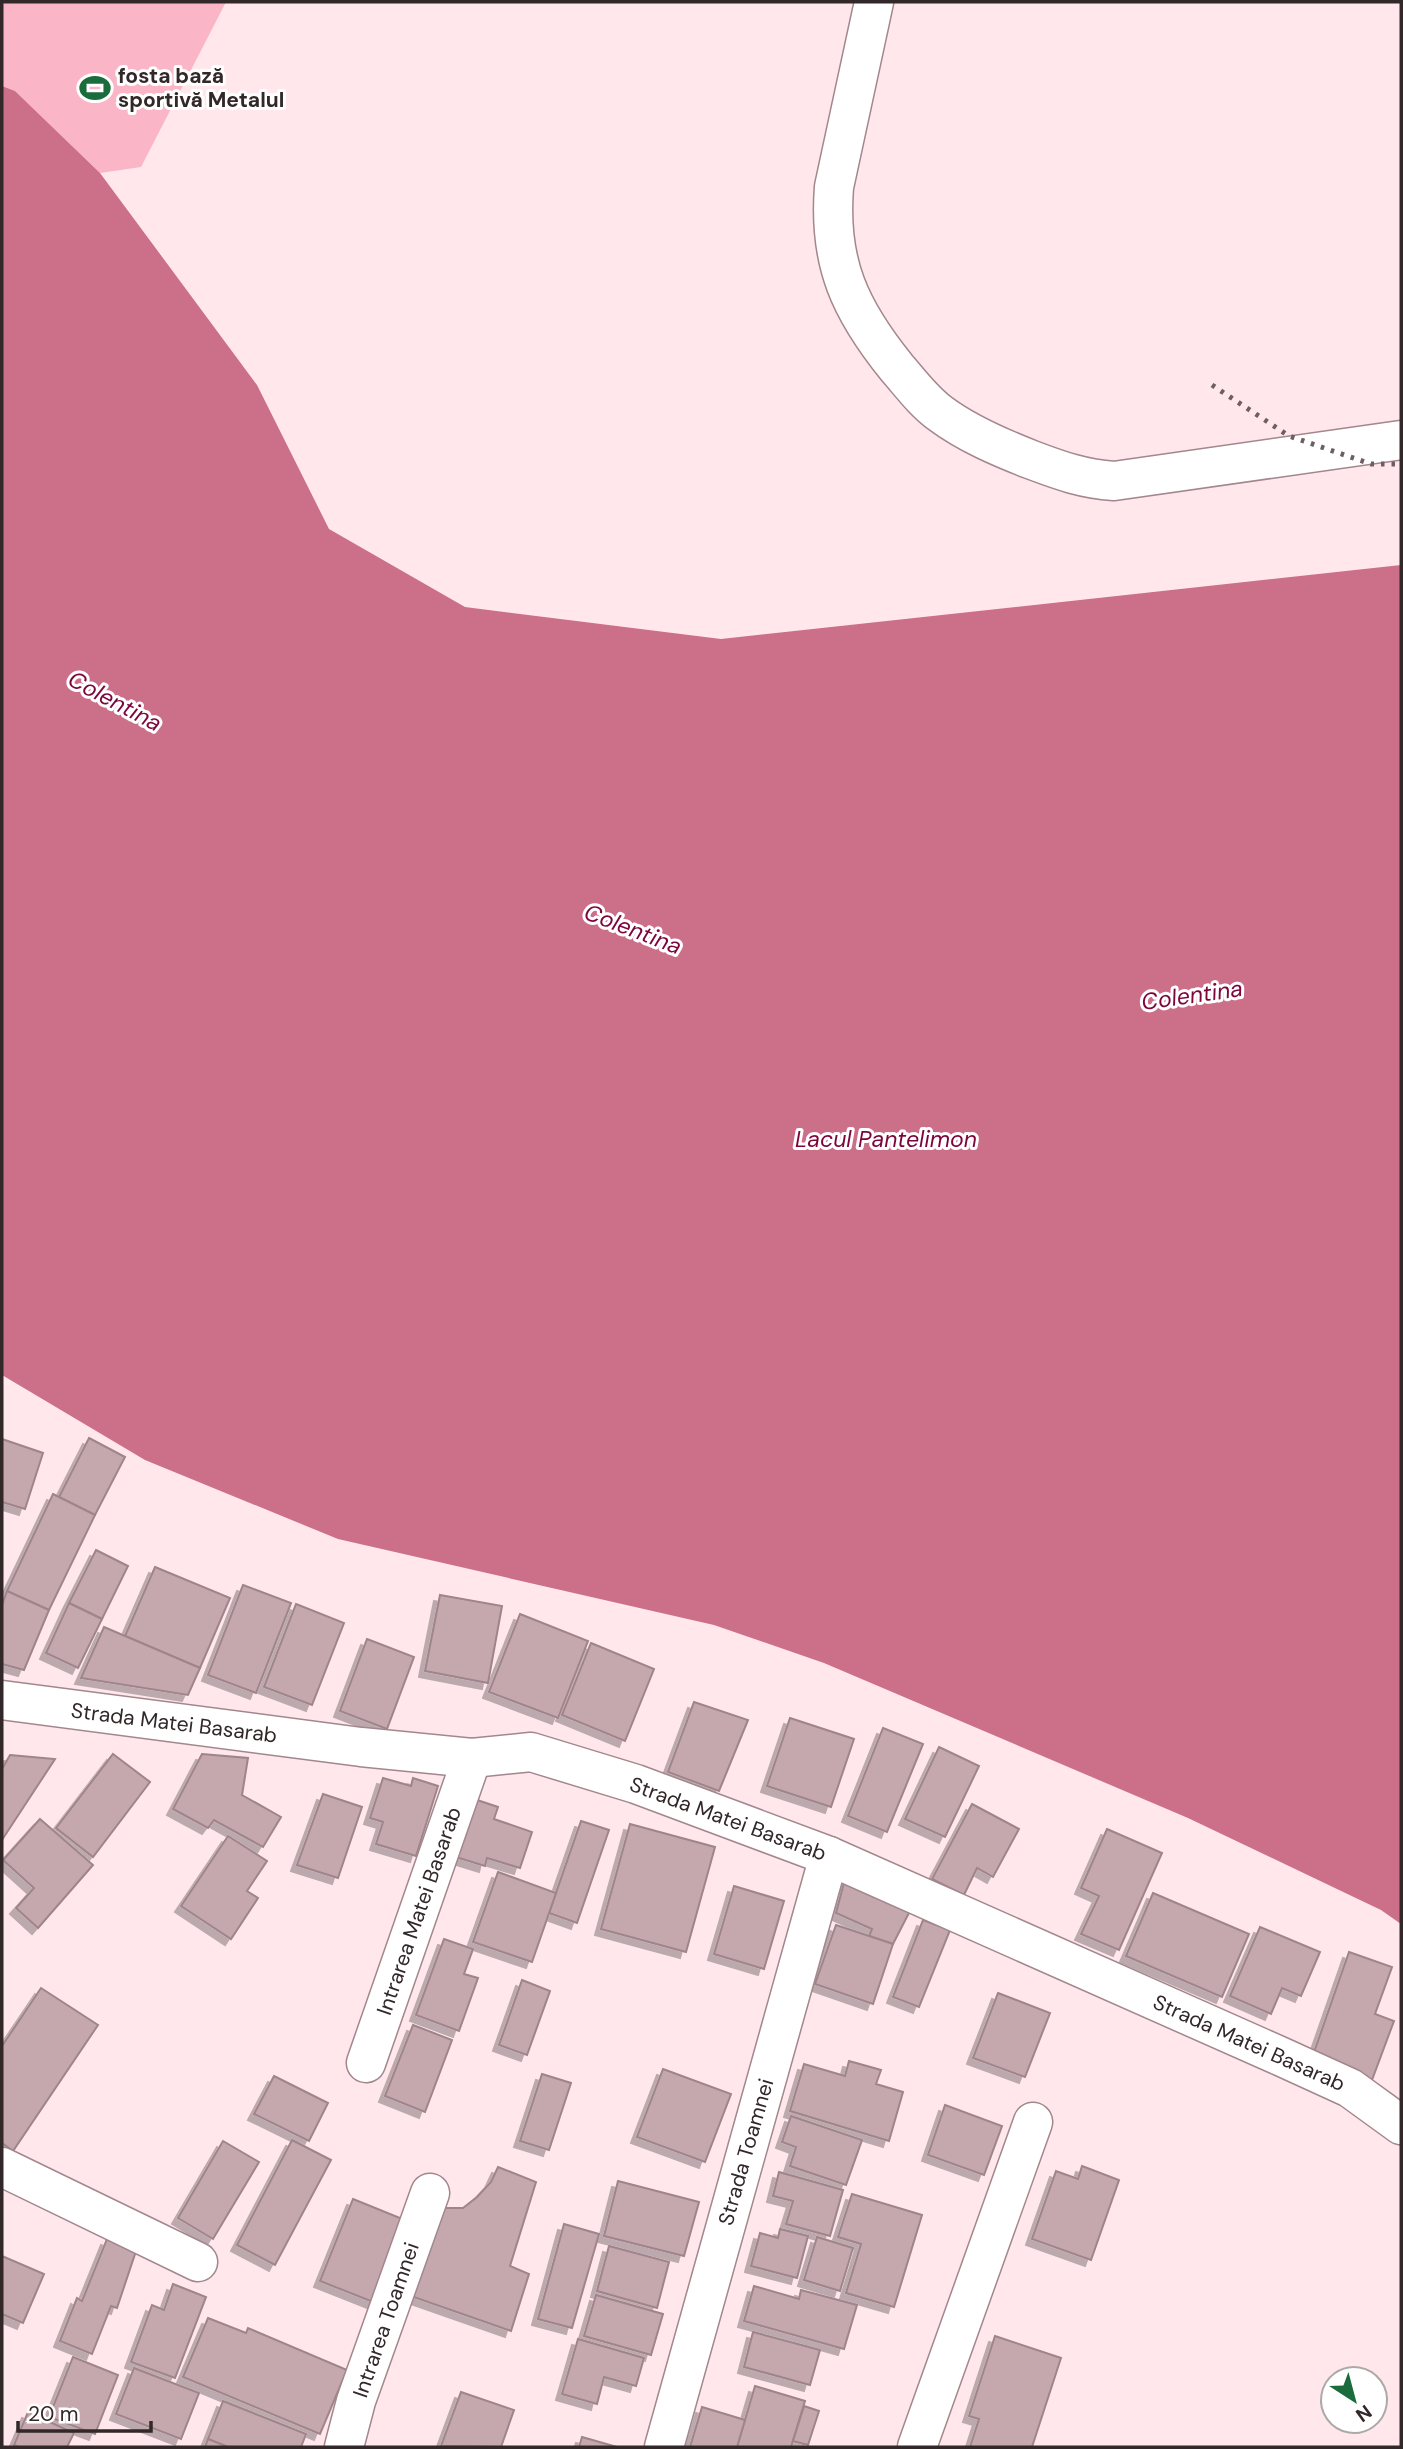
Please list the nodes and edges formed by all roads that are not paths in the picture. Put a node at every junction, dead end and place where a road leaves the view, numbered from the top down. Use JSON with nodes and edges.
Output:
{"nodes":[{"id":1,"x":874,"y":2,"type":"edge"},
{"id":2,"x":1401,"y":440,"type":"edge"},
{"id":3,"x":2,"y":1700,"type":"edge"},
{"id":4,"x":472,"y":1758,"type":"junction"},
{"id":5,"x":828,"y":1856,"type":"junction"},
{"id":6,"x":366,"y":2063,"type":"dead end"},
{"id":7,"x":1033,"y":2122,"type":"dead end"},
{"id":8,"x":1401,"y":2125,"type":"edge"},
{"id":9,"x":2,"y":2167,"type":"edge"},
{"id":10,"x":430,"y":2193,"type":"dead end"},
{"id":11,"x":198,"y":2262,"type":"dead end"},
{"id":12,"x":344,"y":2447,"type":"edge"},
{"id":13,"x":664,"y":2447,"type":"edge"},
{"id":14,"x":917,"y":2447,"type":"edge"}],
"edges":[{"from":1,"to":2,"type":"street"},
{"from":3,"to":4,"type":"street","name":"Strada Matei Basarab"},
{"from":4,"to":5,"type":"street","name":"Strada Matei Basarab"},
{"from":4,"to":6,"type":"street","name":"Intrarea Matei Basarab"},
{"from":5,"to":8,"type":"street","name":"Strada Matei Basarab"},
{"from":5,"to":13,"type":"street","name":"Strada Toamnei"},
{"from":7,"to":14,"type":"street"},
{"from":9,"to":11,"type":"street"},
{"from":10,"to":12,"type":"street","name":"Intrarea Toamnei"}]}
